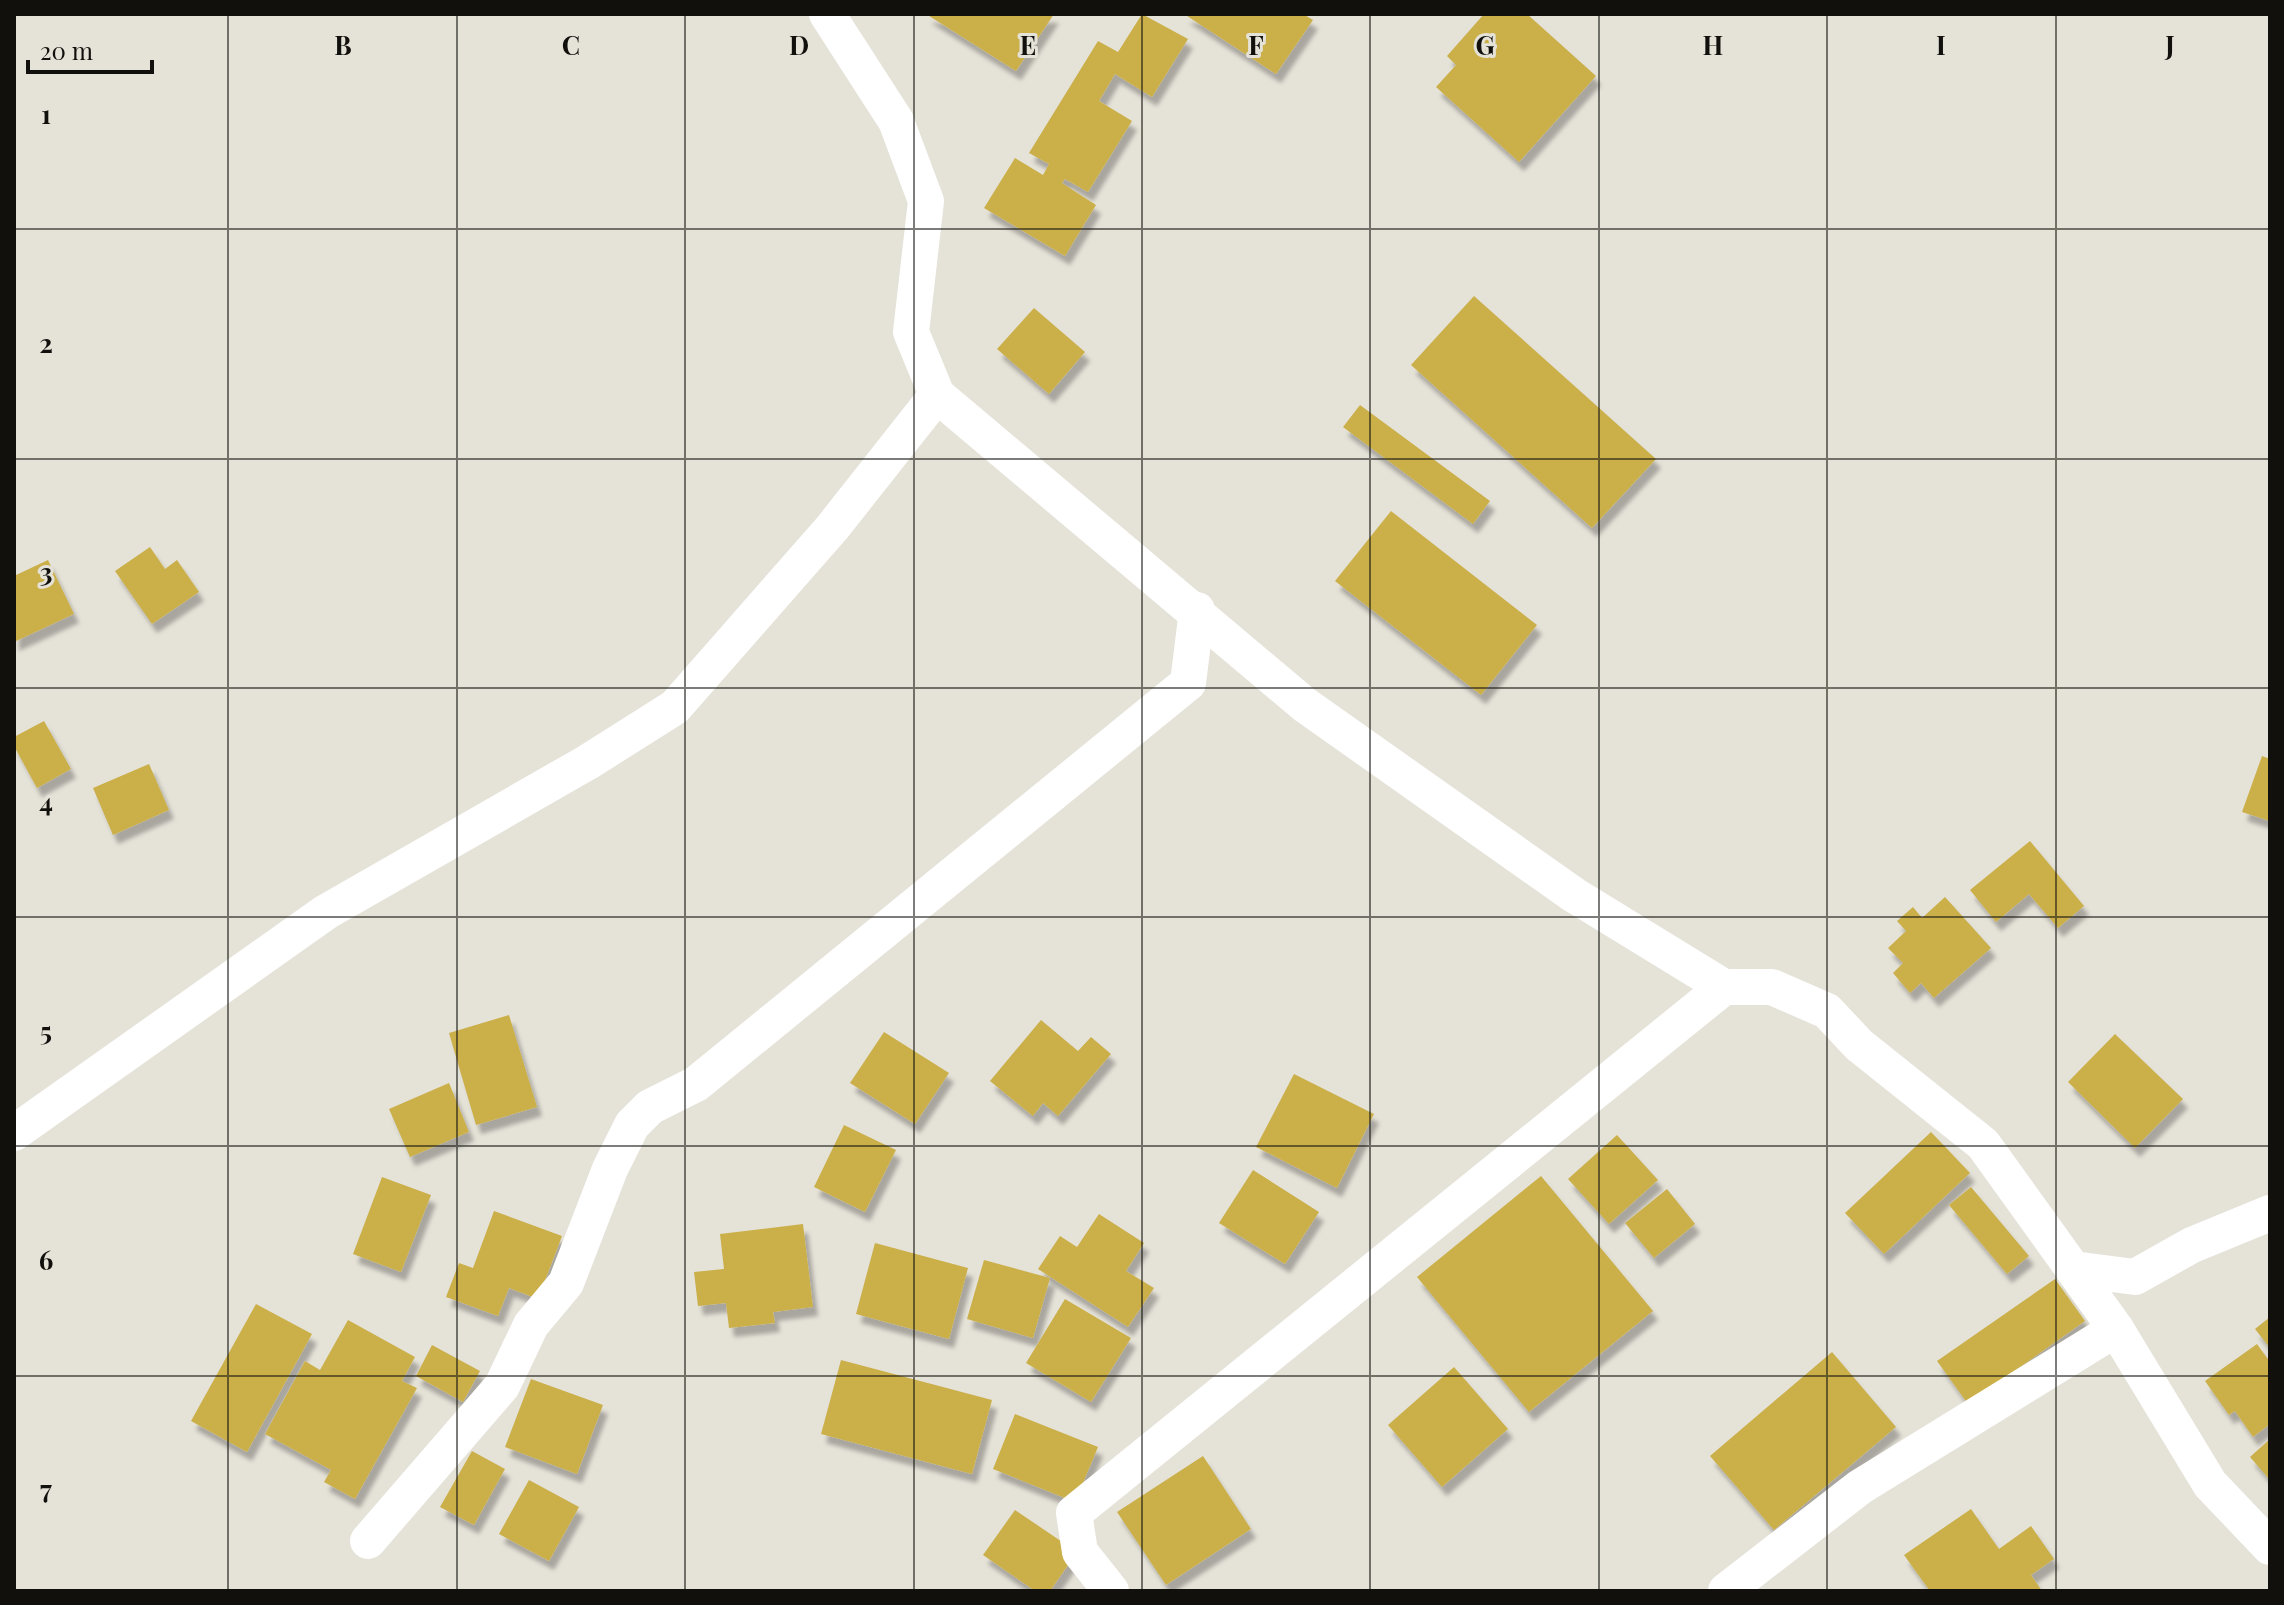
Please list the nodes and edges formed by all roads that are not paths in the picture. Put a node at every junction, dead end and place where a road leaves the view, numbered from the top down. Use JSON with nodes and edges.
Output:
{"nodes":[{"id":1,"x":827,"y":14,"type":"edge"},
{"id":2,"x":937,"y":395,"type":"junction"},
{"id":3,"x":1197,"y":610,"type":"junction"},
{"id":4,"x":1724,"y":987,"type":"junction"},
{"id":5,"x":14,"y":1133,"type":"edge"},
{"id":6,"x":2270,"y":1213,"type":"edge"},
{"id":7,"x":2073,"y":1269,"type":"junction"},
{"id":8,"x":2116,"y":1329,"type":"junction"},
{"id":9,"x":368,"y":1541,"type":"dead end"},
{"id":10,"x":2270,"y":1547,"type":"edge"},
{"id":11,"x":1111,"y":1591,"type":"edge"},
{"id":12,"x":1726,"y":1591,"type":"edge"}],
"edges":[{"from":1,"to":2,"type":"street"},
{"from":2,"to":3,"type":"street"},
{"from":2,"to":5,"type":"street"},
{"from":3,"to":4,"type":"street"},
{"from":3,"to":9,"type":"street"},
{"from":4,"to":7,"type":"street"},
{"from":4,"to":11,"type":"street"},
{"from":6,"to":7,"type":"street"},
{"from":7,"to":8,"type":"street"},
{"from":8,"to":10,"type":"street"},
{"from":8,"to":12,"type":"street"}]}
